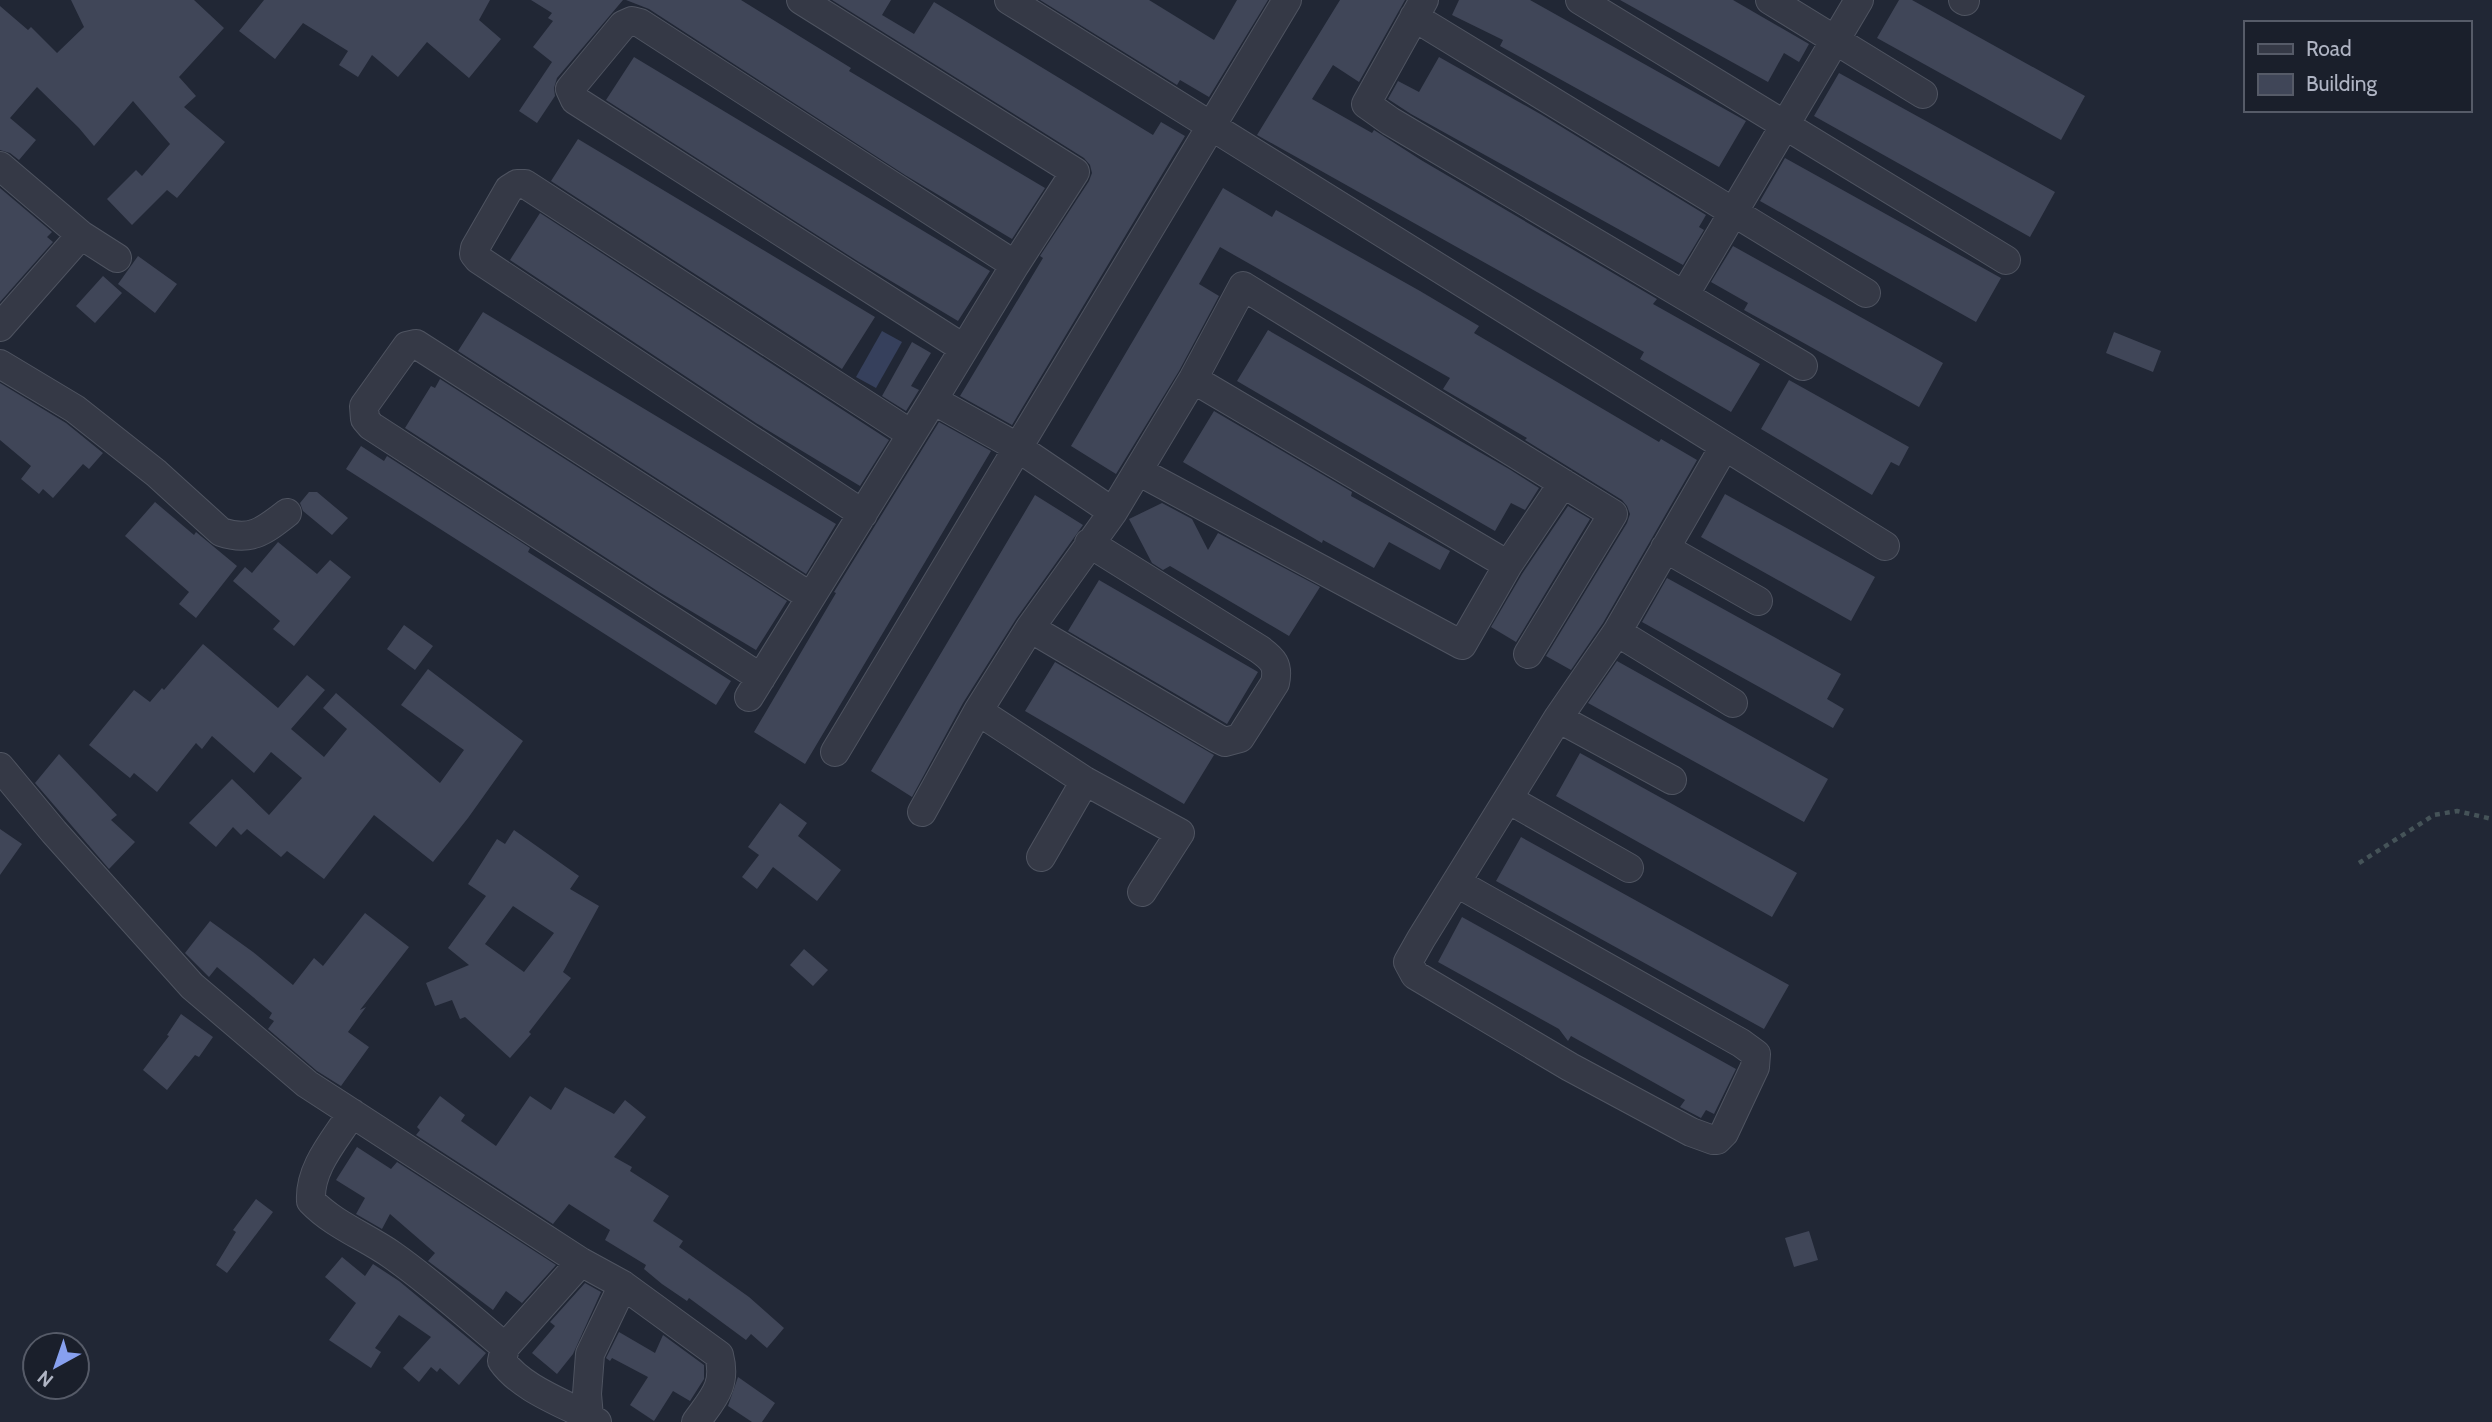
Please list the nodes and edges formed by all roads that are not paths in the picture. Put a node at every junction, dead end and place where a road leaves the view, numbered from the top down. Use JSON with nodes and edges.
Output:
{"nodes":[{"id":1,"x":801,"y":0,"type":"edge"},
{"id":2,"x":1009,"y":0,"type":"edge"},
{"id":3,"x":1287,"y":0,"type":"edge"},
{"id":4,"x":1580,"y":0,"type":"edge"},
{"id":5,"x":1770,"y":0,"type":"edge"},
{"id":6,"x":1860,"y":0,"type":"edge"},
{"id":7,"x":1419,"y":8,"type":"edge"},
{"id":8,"x":1835,"y":41,"type":"junction"},
{"id":9,"x":1923,"y":94,"type":"dead end"},
{"id":10,"x":1787,"y":124,"type":"junction"},
{"id":11,"x":1209,"y":127,"type":"junction"},
{"id":12,"x":0,"y":166,"type":"edge"},
{"id":13,"x":1735,"y":212,"type":"junction"},
{"id":14,"x":80,"y":235,"type":"junction"},
{"id":15,"x":117,"y":258,"type":"dead end"},
{"id":16,"x":2006,"y":260,"type":"dead end"},
{"id":17,"x":1015,"y":265,"type":"junction"},
{"id":18,"x":1866,"y":293,"type":"dead end"},
{"id":19,"x":1685,"y":295,"type":"junction"},
{"id":20,"x":0,"y":327,"type":"edge"},
{"id":21,"x":963,"y":348,"type":"junction"},
{"id":22,"x":0,"y":364,"type":"edge"},
{"id":23,"x":1803,"y":366,"type":"dead end"},
{"id":24,"x":1193,"y":379,"type":"junction"},
{"id":25,"x":933,"y":400,"type":"junction"},
{"id":26,"x":911,"y":434,"type":"junction"},
{"id":27,"x":1017,"y":447,"type":"junction"},
{"id":28,"x":1724,"y":447,"type":"junction"},
{"id":29,"x":1138,"y":471,"type":"junction"},
{"id":30,"x":1563,"y":483,"type":"junction"},
{"id":31,"x":1114,"y":512,"type":"junction"},
{"id":32,"x":286,"y":513,"type":"dead end"},
{"id":33,"x":863,"y":514,"type":"junction"},
{"id":34,"x":1089,"y":543,"type":"junction"},
{"id":35,"x":1885,"y":546,"type":"dead end"},
{"id":36,"x":1665,"y":548,"type":"junction"},
{"id":37,"x":1508,"y":565,"type":"junction"},
{"id":38,"x":811,"y":597,"type":"junction"},
{"id":39,"x":1758,"y":601,"type":"dead end"},
{"id":40,"x":1030,"y":628,"type":"junction"},
{"id":41,"x":1617,"y":632,"type":"junction"},
{"id":42,"x":1528,"y":654,"type":"dead end"},
{"id":43,"x":1733,"y":703,"type":"dead end"},
{"id":44,"x":978,"y":711,"type":"junction"},
{"id":45,"x":1559,"y":718,"type":"junction"},
{"id":46,"x":835,"y":752,"type":"dead end"},
{"id":47,"x":0,"y":767,"type":"edge"},
{"id":48,"x":1672,"y":780,"type":"dead end"},
{"id":49,"x":1086,"y":781,"type":"junction"},
{"id":50,"x":1508,"y":799,"type":"junction"},
{"id":51,"x":922,"y":812,"type":"dead end"},
{"id":52,"x":1041,"y":857,"type":"dead end"},
{"id":53,"x":1629,"y":868,"type":"dead end"},
{"id":54,"x":1457,"y":883,"type":"junction"},
{"id":55,"x":1142,"y":892,"type":"dead end"},
{"id":56,"x":352,"y":1113,"type":"junction"},
{"id":57,"x":581,"y":1262,"type":"junction"},
{"id":58,"x":623,"y":1285,"type":"junction"},
{"id":59,"x":505,"y":1348,"type":"junction"},
{"id":60,"x":593,"y":1420,"type":"edge"},
{"id":61,"x":696,"y":1422,"type":"edge"}],
"edges":[{"from":1,"to":17,"type":"street"},
{"from":2,"to":11,"type":"street"},
{"from":3,"to":11,"type":"street"},
{"from":4,"to":10,"type":"street"},
{"from":5,"to":8,"type":"street"},
{"from":6,"to":8,"type":"street"},
{"from":7,"to":13,"type":"street"},
{"from":7,"to":19,"type":"street"},
{"from":8,"to":9,"type":"street"},
{"from":8,"to":10,"type":"street"},
{"from":10,"to":13,"type":"street"},
{"from":10,"to":16,"type":"street"},
{"from":11,"to":27,"type":"street"},
{"from":11,"to":28,"type":"street"},
{"from":12,"to":14,"type":"street"},
{"from":13,"to":18,"type":"street"},
{"from":13,"to":19,"type":"street"},
{"from":14,"to":15,"type":"street"},
{"from":14,"to":20,"type":"street"},
{"from":17,"to":21,"type":"street"},
{"from":17,"to":21,"type":"street"},
{"from":19,"to":23,"type":"street"},
{"from":21,"to":25,"type":"street"},
{"from":22,"to":32,"type":"street"},
{"from":24,"to":29,"type":"street"},
{"from":24,"to":30,"type":"street"},
{"from":24,"to":37,"type":"street"},
{"from":25,"to":26,"type":"street"},
{"from":25,"to":27,"type":"street"},
{"from":26,"to":33,"type":"street"},
{"from":26,"to":33,"type":"street"},
{"from":27,"to":31,"type":"street"},
{"from":27,"to":46,"type":"street"},
{"from":28,"to":35,"type":"street"},
{"from":28,"to":36,"type":"street"},
{"from":29,"to":31,"type":"street"},
{"from":29,"to":37,"type":"street"},
{"from":30,"to":37,"type":"street"},
{"from":30,"to":42,"type":"street"},
{"from":31,"to":34,"type":"street"},
{"from":33,"to":38,"type":"street"},
{"from":34,"to":40,"type":"street"},
{"from":34,"to":40,"type":"street"},
{"from":36,"to":39,"type":"street"},
{"from":36,"to":41,"type":"street"},
{"from":38,"to":38,"type":"street"},
{"from":40,"to":44,"type":"street"},
{"from":41,"to":43,"type":"street"},
{"from":41,"to":45,"type":"street"},
{"from":44,"to":49,"type":"street"},
{"from":44,"to":51,"type":"street"},
{"from":45,"to":48,"type":"street"},
{"from":45,"to":50,"type":"street"},
{"from":47,"to":56,"type":"street"},
{"from":49,"to":52,"type":"street"},
{"from":49,"to":55,"type":"street"},
{"from":50,"to":53,"type":"street"},
{"from":50,"to":54,"type":"street"},
{"from":54,"to":54,"type":"street"},
{"from":56,"to":57,"type":"street"},
{"from":56,"to":59,"type":"street"},
{"from":57,"to":58,"type":"street"},
{"from":57,"to":59,"type":"street"},
{"from":58,"to":60,"type":"street"},
{"from":58,"to":61,"type":"street"},
{"from":59,"to":60,"type":"street"}]}
